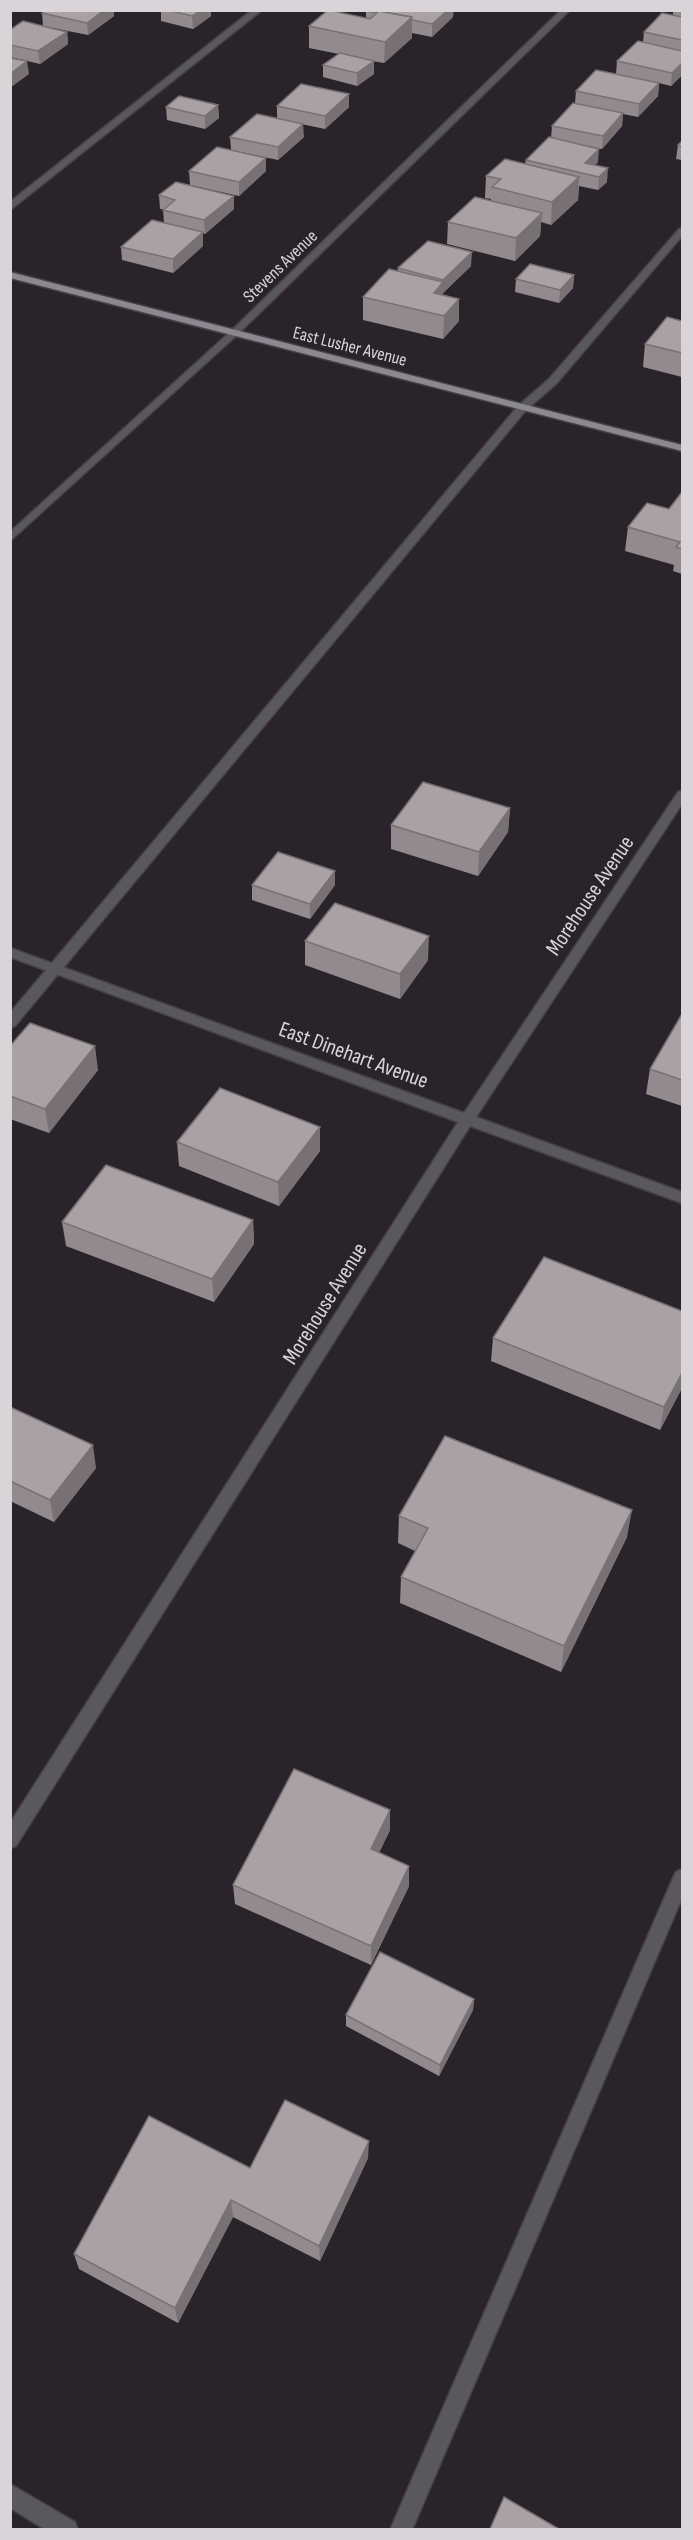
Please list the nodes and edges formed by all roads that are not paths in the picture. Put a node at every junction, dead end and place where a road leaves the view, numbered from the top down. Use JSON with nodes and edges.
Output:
{"nodes":[{"id":1,"x":258,"y":10,"type":"edge"},
{"id":2,"x":566,"y":10,"type":"edge"},
{"id":3,"x":10,"y":207,"type":"edge"},
{"id":4,"x":682,"y":231,"type":"edge"},
{"id":5,"x":10,"y":275,"type":"edge"},
{"id":6,"x":234,"y":333,"type":"junction"},
{"id":7,"x":522,"y":408,"type":"junction"},
{"id":8,"x":682,"y":448,"type":"edge"},
{"id":9,"x":10,"y":538,"type":"edge"},
{"id":10,"x":682,"y":795,"type":"edge"},
{"id":11,"x":10,"y":952,"type":"edge"},
{"id":12,"x":57,"y":968,"type":"junction"},
{"id":13,"x":10,"y":1023,"type":"edge"},
{"id":14,"x":468,"y":1118,"type":"junction"},
{"id":15,"x":682,"y":1198,"type":"edge"},
{"id":16,"x":10,"y":1840,"type":"edge"},
{"id":17,"x":682,"y":1878,"type":"edge"},
{"id":18,"x":10,"y":2495,"type":"edge"},
{"id":19,"x":67,"y":2529,"type":"edge"},
{"id":20,"x":402,"y":2529,"type":"edge"}],
"edges":[{"from":1,"to":3,"type":"street"},
{"from":2,"to":6,"type":"street","name":"Stevens Avenue"},
{"from":4,"to":7,"type":"street"},
{"from":5,"to":6,"type":"main road","name":"East Lusher Avenue"},
{"from":6,"to":7,"type":"main road","name":"East Lusher Avenue"},
{"from":6,"to":9,"type":"street","name":"Stevens Avenue"},
{"from":7,"to":8,"type":"main road","name":"East Lusher Avenue"},
{"from":7,"to":12,"type":"street"},
{"from":10,"to":14,"type":"street","name":"Morehouse Avenue"},
{"from":11,"to":12,"type":"street","name":"East Dinehart Avenue"},
{"from":12,"to":13,"type":"street"},
{"from":12,"to":14,"type":"street","name":"East Dinehart Avenue"},
{"from":14,"to":15,"type":"street","name":"East Dinehart Avenue"},
{"from":14,"to":16,"type":"street","name":"Morehouse Avenue"},
{"from":17,"to":20,"type":"street"},
{"from":18,"to":19,"type":"street"}]}
